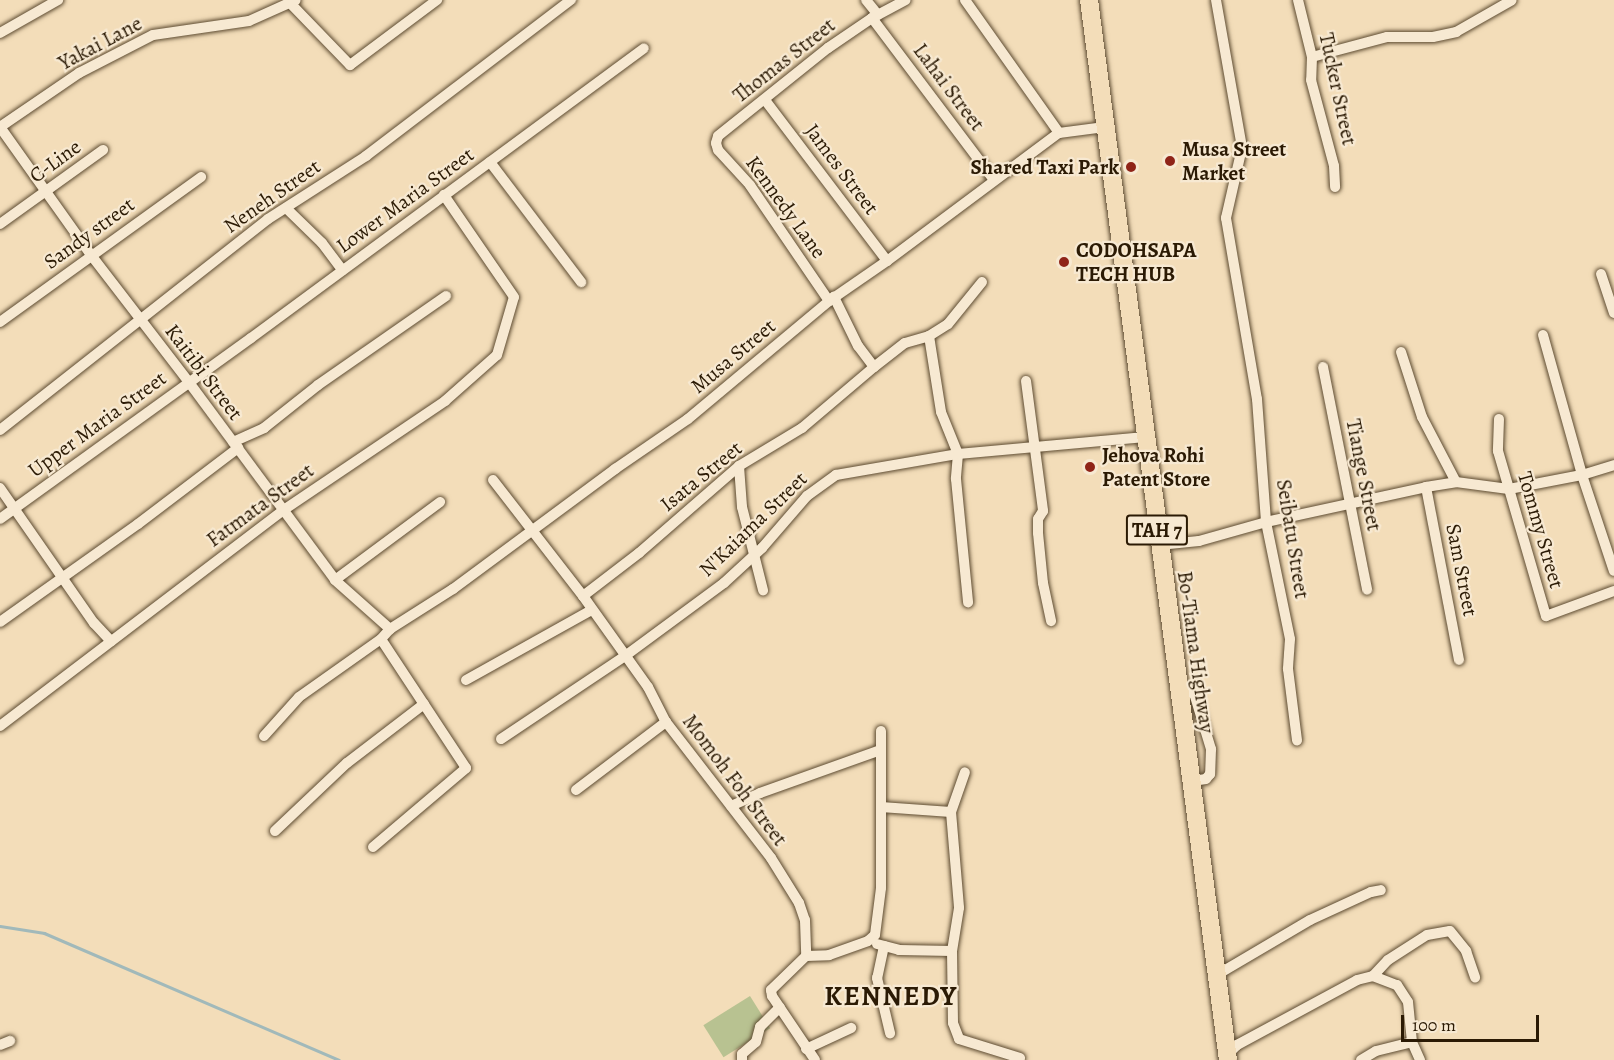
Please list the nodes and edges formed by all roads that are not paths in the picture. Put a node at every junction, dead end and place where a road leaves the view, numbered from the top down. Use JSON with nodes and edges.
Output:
{"nodes":[{"id":1,"x":58,"y":0,"type":"edge"},
{"id":2,"x":436,"y":0,"type":"edge"},
{"id":3,"x":571,"y":0,"type":"edge"},
{"id":4,"x":866,"y":0,"type":"edge"},
{"id":5,"x":906,"y":0,"type":"edge"},
{"id":6,"x":965,"y":0,"type":"edge"},
{"id":7,"x":1089,"y":0,"type":"edge"},
{"id":8,"x":1216,"y":0,"type":"edge"},
{"id":9,"x":1298,"y":0,"type":"edge"},
{"id":10,"x":1512,"y":0,"type":"edge"},
{"id":11,"x":294,"y":2,"type":"edge"},
{"id":12,"x":875,"y":16,"type":"junction"},
{"id":13,"x":0,"y":33,"type":"edge"},
{"id":14,"x":644,"y":48,"type":"dead end"},
{"id":15,"x":1312,"y":57,"type":"junction"},
{"id":16,"x":765,"y":100,"type":"junction"},
{"id":17,"x":0,"y":127,"type":"edge"},
{"id":18,"x":1105,"y":127,"type":"junction"},
{"id":19,"x":1059,"y":133,"type":"junction"},
{"id":20,"x":718,"y":136,"type":"joint"},
{"id":21,"x":103,"y":150,"type":"dead end"},
{"id":22,"x":490,"y":162,"type":"junction"},
{"id":23,"x":201,"y":177,"type":"dead end"},
{"id":24,"x":994,"y":180,"type":"junction"},
{"id":25,"x":1335,"y":187,"type":"dead end"},
{"id":26,"x":45,"y":192,"type":"junction"},
{"id":27,"x":444,"y":195,"type":"junction"},
{"id":28,"x":286,"y":208,"type":"junction"},
{"id":29,"x":0,"y":224,"type":"edge"},
{"id":30,"x":91,"y":255,"type":"junction"},
{"id":31,"x":887,"y":261,"type":"junction"},
{"id":32,"x":342,"y":270,"type":"junction"},
{"id":33,"x":1601,"y":274,"type":"dead end"},
{"id":34,"x":581,"y":282,"type":"dead end"},
{"id":35,"x":982,"y":282,"type":"dead end"},
{"id":36,"x":446,"y":296,"type":"dead end"},
{"id":37,"x":831,"y":299,"type":"junction"},
{"id":38,"x":1614,"y":313,"type":"edge"},
{"id":39,"x":141,"y":321,"type":"junction"},
{"id":40,"x":0,"y":322,"type":"edge"},
{"id":41,"x":1543,"y":335,"type":"dead end"},
{"id":42,"x":929,"y":336,"type":"junction"},
{"id":43,"x":1401,"y":352,"type":"dead end"},
{"id":44,"x":874,"y":367,"type":"junction"},
{"id":45,"x":1323,"y":367,"type":"dead end"},
{"id":46,"x":188,"y":381,"type":"junction"},
{"id":47,"x":1026,"y":381,"type":"dead end"},
{"id":48,"x":1499,"y":419,"type":"dead end"},
{"id":49,"x":0,"y":430,"type":"edge"},
{"id":50,"x":1145,"y":437,"type":"junction"},
{"id":51,"x":236,"y":445,"type":"junction"},
{"id":52,"x":1034,"y":448,"type":"junction"},
{"id":53,"x":958,"y":454,"type":"junction"},
{"id":54,"x":1614,"y":465,"type":"edge"},
{"id":55,"x":739,"y":466,"type":"junction"},
{"id":56,"x":1582,"y":475,"type":"junction"},
{"id":57,"x":493,"y":480,"type":"dead end"},
{"id":58,"x":1456,"y":482,"type":"junction"},
{"id":59,"x":1426,"y":487,"type":"junction"},
{"id":60,"x":0,"y":488,"type":"edge"},
{"id":61,"x":1509,"y":489,"type":"junction"},
{"id":62,"x":440,"y":502,"type":"dead end"},
{"id":63,"x":1350,"y":504,"type":"junction"},
{"id":64,"x":14,"y":508,"type":"junction"},
{"id":65,"x":282,"y":511,"type":"junction"},
{"id":66,"x":0,"y":519,"type":"edge"},
{"id":67,"x":1266,"y":522,"type":"junction"},
{"id":68,"x":532,"y":531,"type":"junction"},
{"id":69,"x":1159,"y":545,"type":"junction"},
{"id":70,"x":756,"y":554,"type":"junction"},
{"id":71,"x":1614,"y":571,"type":"edge"},
{"id":72,"x":62,"y":577,"type":"junction"},
{"id":73,"x":335,"y":580,"type":"junction"},
{"id":74,"x":763,"y":590,"type":"dead end"},
{"id":75,"x":1367,"y":590,"type":"dead end"},
{"id":76,"x":1614,"y":591,"type":"edge"},
{"id":77,"x":583,"y":596,"type":"junction"},
{"id":78,"x":968,"y":602,"type":"dead end"},
{"id":79,"x":592,"y":610,"type":"junction"},
{"id":80,"x":1051,"y":621,"type":"dead end"},
{"id":81,"x":0,"y":622,"type":"edge"},
{"id":82,"x":390,"y":629,"type":"junction"},
{"id":83,"x":381,"y":639,"type":"junction"},
{"id":84,"x":111,"y":641,"type":"junction"},
{"id":85,"x":624,"y":656,"type":"junction"},
{"id":86,"x":1459,"y":660,"type":"dead end"},
{"id":87,"x":466,"y":680,"type":"dead end"},
{"id":88,"x":424,"y":704,"type":"junction"},
{"id":89,"x":666,"y":722,"type":"junction"},
{"id":90,"x":0,"y":726,"type":"edge"},
{"id":91,"x":880,"y":731,"type":"dead end"},
{"id":92,"x":264,"y":736,"type":"dead end"},
{"id":93,"x":501,"y":739,"type":"dead end"},
{"id":94,"x":1298,"y":740,"type":"dead end"},
{"id":95,"x":880,"y":750,"type":"junction"},
{"id":96,"x":965,"y":772,"type":"dead end"},
{"id":97,"x":576,"y":790,"type":"dead end"},
{"id":98,"x":731,"y":806,"type":"junction"},
{"id":99,"x":881,"y":807,"type":"junction"},
{"id":100,"x":951,"y":812,"type":"junction"},
{"id":101,"x":275,"y":831,"type":"dead end"},
{"id":102,"x":373,"y":847,"type":"dead end"},
{"id":103,"x":1381,"y":890,"type":"dead end"},
{"id":104,"x":868,"y":941,"type":"junction"},
{"id":105,"x":884,"y":946,"type":"junction"},
{"id":106,"x":952,"y":951,"type":"junction"},
{"id":107,"x":806,"y":956,"type":"junction"},
{"id":108,"x":1215,"y":976,"type":"junction"},
{"id":109,"x":1373,"y":976,"type":"junction"},
{"id":110,"x":1475,"y":977,"type":"dead end"},
{"id":111,"x":780,"y":1007,"type":"junction"},
{"id":112,"x":851,"y":1028,"type":"dead end"},
{"id":113,"x":890,"y":1033,"type":"dead end"},
{"id":114,"x":1412,"y":1042,"type":"junction"},
{"id":115,"x":806,"y":1048,"type":"junction"},
{"id":116,"x":1020,"y":1058,"type":"dead end"},
{"id":117,"x":1228,"y":1058,"type":"edge"},
{"id":118,"x":742,"y":1060,"type":"edge"},
{"id":119,"x":814,"y":1060,"type":"edge"},
{"id":120,"x":1361,"y":1060,"type":"edge"},
{"id":121,"x":1420,"y":1060,"type":"edge"}],
"edges":[{"from":1,"to":13,"type":"street"},
{"from":2,"to":11,"type":"street"},
{"from":3,"to":28,"type":"street","name":"Neneh Street"},
{"from":4,"to":12,"type":"street","name":"Lahai Street"},
{"from":5,"to":12,"type":"street","name":"Thomas Street"},
{"from":6,"to":19,"type":"street"},
{"from":7,"to":18,"type":"highway","name":"Bo-Tiama Highway","number":"TAH 7"},
{"from":8,"to":67,"type":"street","name":"Seibatu Street"},
{"from":9,"to":15,"type":"street","name":"Tucker Street"},
{"from":10,"to":15,"type":"street"},
{"from":11,"to":17,"type":"street","name":"Yakai Lane"},
{"from":12,"to":16,"type":"street","name":"Thomas Street"},
{"from":12,"to":24,"type":"street","name":"Lahai Street"},
{"from":14,"to":22,"type":"street","name":"Lower Maria Street"},
{"from":15,"to":25,"type":"street","name":"Tucker Street"},
{"from":16,"to":20,"type":"street","name":"Thomas Street"},
{"from":16,"to":31,"type":"street","name":"James Street"},
{"from":17,"to":26,"type":"street","name":"Kaitibi Street"},
{"from":18,"to":19,"type":"street","name":"Musa Street"},
{"from":18,"to":50,"type":"highway","name":"Bo-Tiama Highway","number":"TAH 7"},
{"from":19,"to":24,"type":"street","name":"Musa Street"},
{"from":20,"to":37,"type":"street","name":"Kennedy Lane"},
{"from":21,"to":26,"type":"street","name":"C-Line"},
{"from":22,"to":27,"type":"street","name":"Lower Maria Street"},
{"from":22,"to":34,"type":"street"},
{"from":23,"to":30,"type":"street","name":"Sandy street"},
{"from":24,"to":31,"type":"street","name":"Musa Street"},
{"from":26,"to":29,"type":"street","name":"C-Line"},
{"from":26,"to":30,"type":"street","name":"Kaitibi Street"},
{"from":27,"to":32,"type":"street","name":"Lower Maria Street"},
{"from":27,"to":65,"type":"street","name":"Fatmata Street"},
{"from":28,"to":32,"type":"street"},
{"from":28,"to":39,"type":"street","name":"Neneh Street"},
{"from":30,"to":39,"type":"street","name":"Kaitibi Street"},
{"from":30,"to":40,"type":"street","name":"Sandy street"},
{"from":31,"to":37,"type":"street","name":"Musa Street"},
{"from":32,"to":46,"type":"street","name":"Lower Maria Street"},
{"from":33,"to":38,"type":"street"},
{"from":35,"to":42,"type":"street","name":"Isata Street"},
{"from":36,"to":51,"type":"street"},
{"from":37,"to":44,"type":"street"},
{"from":37,"to":68,"type":"street","name":"Musa Street"},
{"from":39,"to":46,"type":"street","name":"Kaitibi Street"},
{"from":39,"to":49,"type":"street","name":"Neneh Street"},
{"from":41,"to":56,"type":"street"},
{"from":42,"to":44,"type":"street","name":"Isata Street"},
{"from":42,"to":53,"type":"street"},
{"from":43,"to":58,"type":"street"},
{"from":44,"to":55,"type":"street","name":"Isata Street"},
{"from":45,"to":63,"type":"street","name":"Tiange Street"},
{"from":46,"to":51,"type":"street","name":"Kaitibi Street"},
{"from":46,"to":64,"type":"street","name":"Upper Maria Street"},
{"from":47,"to":52,"type":"street"},
{"from":48,"to":61,"type":"street","name":"Tommy Street"},
{"from":50,"to":52,"type":"street","name":"N'Kaiama Street"},
{"from":50,"to":69,"type":"highway","name":"Bo-Tiama Highway","number":"TAH 7"},
{"from":51,"to":65,"type":"street","name":"Kaitibi Street"},
{"from":51,"to":72,"type":"street"},
{"from":52,"to":53,"type":"street","name":"N'Kaiama Street"},
{"from":52,"to":80,"type":"street"},
{"from":53,"to":70,"type":"street","name":"N'Kaiama Street"},
{"from":53,"to":78,"type":"street"},
{"from":54,"to":56,"type":"street"},
{"from":55,"to":70,"type":"street"},
{"from":55,"to":77,"type":"street","name":"Isata Street"},
{"from":56,"to":61,"type":"street"},
{"from":56,"to":71,"type":"street"},
{"from":57,"to":68,"type":"street","name":"Momoh Foh Street"},
{"from":58,"to":59,"type":"street"},
{"from":58,"to":61,"type":"street"},
{"from":59,"to":63,"type":"street"},
{"from":59,"to":86,"type":"street","name":"Sam Street"},
{"from":60,"to":64,"type":"street"},
{"from":61,"to":76,"type":"street","name":"Tommy Street"},
{"from":62,"to":73,"type":"street"},
{"from":63,"to":67,"type":"street"},
{"from":63,"to":75,"type":"street","name":"Tiange Street"},
{"from":64,"to":66,"type":"street","name":"Upper Maria Street"},
{"from":64,"to":72,"type":"street"},
{"from":65,"to":73,"type":"street","name":"Kaitibi Street"},
{"from":65,"to":84,"type":"street","name":"Fatmata Street"},
{"from":67,"to":69,"type":"street"},
{"from":67,"to":94,"type":"street","name":"Seibatu Street"},
{"from":68,"to":77,"type":"street","name":"Momoh Foh Street"},
{"from":68,"to":82,"type":"street","name":"Musa Street"},
{"from":69,"to":108,"type":"highway","name":"Bo-Tiama Highway","number":"TAH 7"},
{"from":70,"to":74,"type":"street"},
{"from":70,"to":85,"type":"street","name":"N'Kaiama Street"},
{"from":72,"to":81,"type":"street"},
{"from":72,"to":84,"type":"street"},
{"from":73,"to":82,"type":"street","name":"Kaitibi Street"},
{"from":77,"to":79,"type":"street","name":"Momoh Foh Street"},
{"from":79,"to":85,"type":"street","name":"Momoh Foh Street"},
{"from":79,"to":87,"type":"street"},
{"from":82,"to":83,"type":"street","name":"Musa Street"},
{"from":83,"to":88,"type":"street"},
{"from":83,"to":92,"type":"street","name":"Musa Street"},
{"from":84,"to":90,"type":"street","name":"Fatmata Street"},
{"from":85,"to":89,"type":"street","name":"Momoh Foh Street"},
{"from":85,"to":93,"type":"street","name":"N'Kaiama Street"},
{"from":88,"to":101,"type":"street"},
{"from":88,"to":102,"type":"street"},
{"from":89,"to":97,"type":"street"},
{"from":89,"to":98,"type":"street","name":"Momoh Foh Street"},
{"from":91,"to":95,"type":"street"},
{"from":95,"to":98,"type":"street"},
{"from":95,"to":99,"type":"street"},
{"from":96,"to":100,"type":"street"},
{"from":98,"to":107,"type":"street","name":"Momoh Foh Street"},
{"from":99,"to":100,"type":"street"},
{"from":99,"to":104,"type":"street"},
{"from":100,"to":106,"type":"street"},
{"from":103,"to":108,"type":"street"},
{"from":104,"to":105,"type":"street"},
{"from":104,"to":107,"type":"street"},
{"from":105,"to":106,"type":"street"},
{"from":105,"to":113,"type":"street"},
{"from":106,"to":116,"type":"street"},
{"from":107,"to":111,"type":"street"},
{"from":108,"to":117,"type":"highway","name":"Bo-Tiama Highway","number":"TAH 7"},
{"from":109,"to":110,"type":"street"},
{"from":109,"to":114,"type":"street"},
{"from":109,"to":117,"type":"street"},
{"from":111,"to":115,"type":"street"},
{"from":111,"to":118,"type":"street"},
{"from":112,"to":115,"type":"street"},
{"from":114,"to":120,"type":"street"},
{"from":114,"to":121,"type":"street"},
{"from":115,"to":119,"type":"street"}]}
